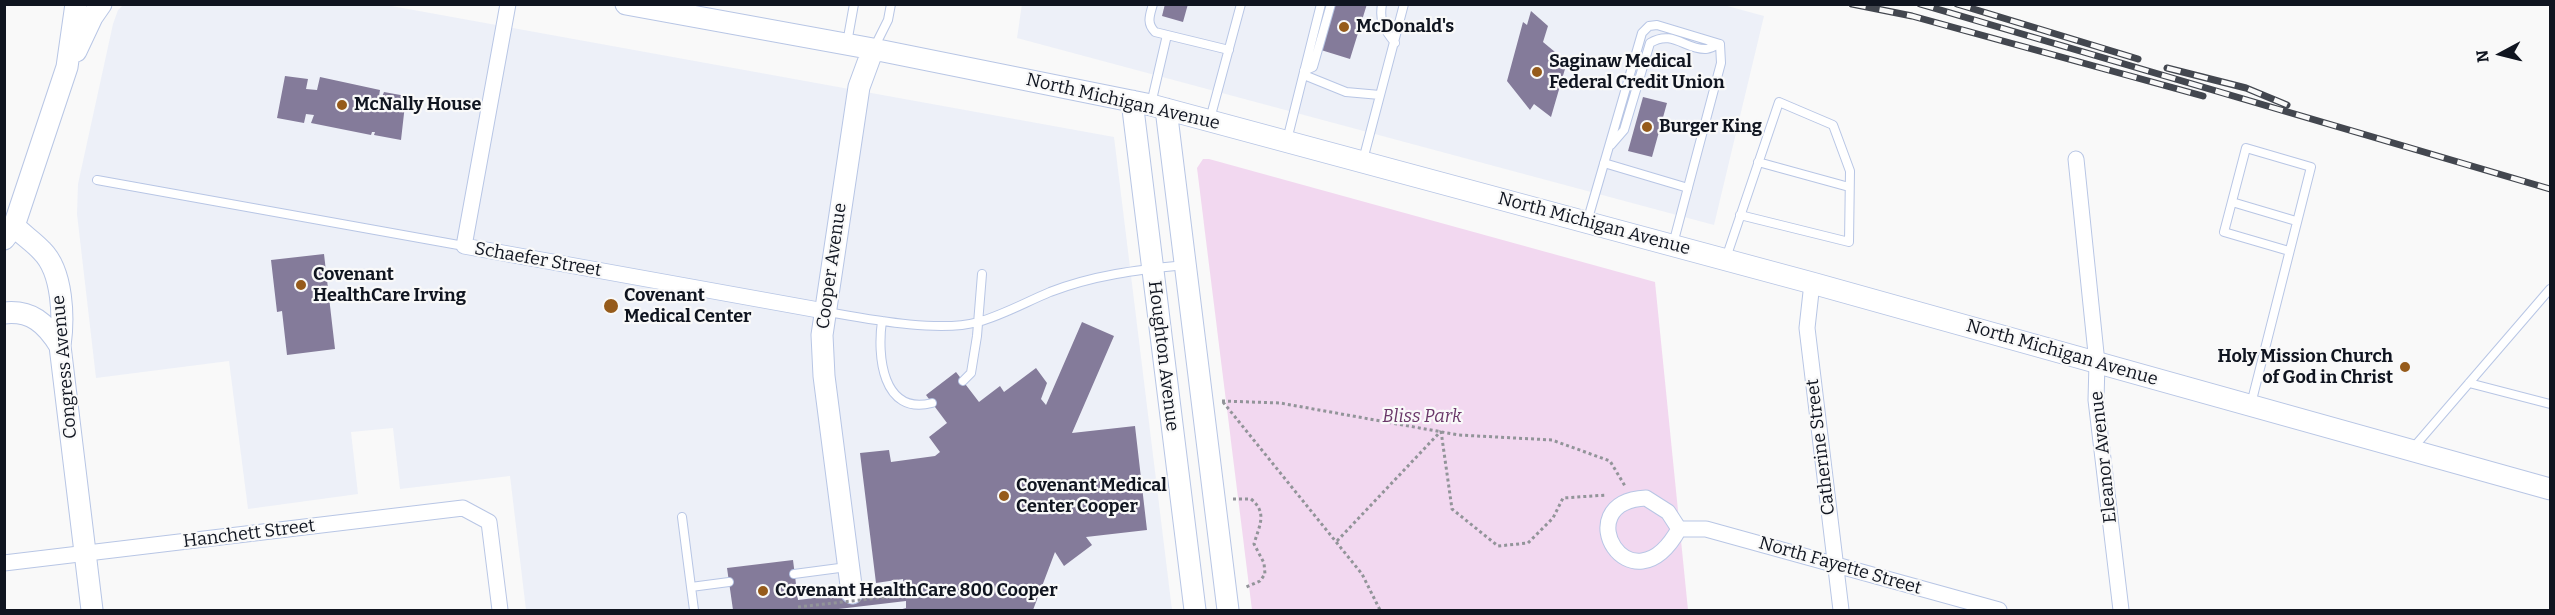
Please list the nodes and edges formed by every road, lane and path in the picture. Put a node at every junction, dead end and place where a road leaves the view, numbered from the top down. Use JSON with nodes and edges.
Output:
{"nodes":[{"id":1,"x":76,"y":4,"type":"edge"},
{"id":2,"x":101,"y":4,"type":"edge"},
{"id":3,"x":508,"y":4,"type":"edge"},
{"id":4,"x":626,"y":4,"type":"edge"},
{"id":5,"x":854,"y":4,"type":"edge"},
{"id":6,"x":891,"y":4,"type":"edge"},
{"id":7,"x":1153,"y":4,"type":"edge"},
{"id":8,"x":1242,"y":4,"type":"edge"},
{"id":9,"x":1321,"y":4,"type":"edge"},
{"id":10,"x":1331,"y":4,"type":"edge"},
{"id":11,"x":1382,"y":4,"type":"edge"},
{"id":12,"x":1404,"y":4,"type":"edge"},
{"id":13,"x":685,"y":10,"type":"edge"},
{"id":14,"x":1167,"y":35,"type":"junction"},
{"id":15,"x":1395,"y":43,"type":"junction"},
{"id":16,"x":847,"y":44,"type":"junction"},
{"id":17,"x":1720,"y":44,"type":"junction"},
{"id":18,"x":873,"y":49,"type":"junction"},
{"id":19,"x":1229,"y":51,"type":"junction"},
{"id":20,"x":67,"y":67,"type":"junction"},
{"id":21,"x":1304,"y":73,"type":"junction"},
{"id":22,"x":1380,"y":95,"type":"junction"},
{"id":23,"x":1150,"y":105,"type":"junction"},
{"id":24,"x":1210,"y":121,"type":"junction"},
{"id":25,"x":1286,"y":141,"type":"junction"},
{"id":26,"x":1608,"y":148,"type":"junction"},
{"id":27,"x":2076,"y":159,"type":"dead end"},
{"id":28,"x":1363,"y":162,"type":"junction"},
{"id":29,"x":1758,"y":162,"type":"junction"},
{"id":30,"x":1604,"y":164,"type":"junction"},
{"id":31,"x":96,"y":180,"type":"dead end"},
{"id":32,"x":1850,"y":187,"type":"junction"},
{"id":33,"x":1688,"y":188,"type":"junction"},
{"id":34,"x":2232,"y":202,"type":"junction"},
{"id":35,"x":1740,"y":215,"type":"junction"},
{"id":36,"x":2296,"y":221,"type":"junction"},
{"id":37,"x":1587,"y":222,"type":"junction"},
{"id":38,"x":9,"y":233,"type":"edge"},
{"id":39,"x":1673,"y":245,"type":"junction"},
{"id":40,"x":464,"y":246,"type":"junction"},
{"id":41,"x":2289,"y":251,"type":"junction"},
{"id":42,"x":1725,"y":260,"type":"junction"},
{"id":43,"x":1185,"y":265,"type":"junction"},
{"id":44,"x":1153,"y":268,"type":"junction"},
{"id":45,"x":982,"y":274,"type":"dead end"},
{"id":46,"x":1812,"y":283,"type":"junction"},
{"id":47,"x":2550,"y":289,"type":"edge"},
{"id":48,"x":824,"y":311,"type":"junction"},
{"id":49,"x":4,"y":313,"type":"edge"},
{"id":50,"x":882,"y":321,"type":"junction"},
{"id":51,"x":977,"y":323,"type":"junction"},
{"id":52,"x":60,"y":346,"type":"junction"},
{"id":53,"x":2097,"y":363,"type":"junction"},
{"id":54,"x":963,"y":381,"type":"dead end"},
{"id":55,"x":2469,"y":383,"type":"junction"},
{"id":56,"x":932,"y":403,"type":"dead end"},
{"id":57,"x":2550,"y":404,"type":"edge"},
{"id":58,"x":2251,"y":405,"type":"junction"},
{"id":59,"x":1441,"y":431,"type":"junction"},
{"id":60,"x":2412,"y":449,"type":"junction"},
{"id":61,"x":2550,"y":489,"type":"edge"},
{"id":62,"x":1629,"y":493,"type":"dead end"},
{"id":63,"x":1607,"y":495,"type":"dead end"},
{"id":64,"x":1233,"y":499,"type":"dead end"},
{"id":65,"x":682,"y":517,"type":"dead end"},
{"id":66,"x":1679,"y":529,"type":"junction"},
{"id":67,"x":1336,"y":541,"type":"junction"},
{"id":68,"x":85,"y":554,"type":"junction"},
{"id":69,"x":4,"y":563,"type":"edge"},
{"id":70,"x":1835,"y":566,"type":"junction"},
{"id":71,"x":849,"y":567,"type":"junction"},
{"id":72,"x":794,"y":574,"type":"dead end"},
{"id":73,"x":729,"y":582,"type":"dead end"},
{"id":74,"x":691,"y":587,"type":"junction"},
{"id":75,"x":1244,"y":588,"type":"dead end"},
{"id":76,"x":905,"y":595,"type":"dead end"},
{"id":77,"x":853,"y":604,"type":"edge"},
{"id":78,"x":798,"y":607,"type":"dead end"},
{"id":79,"x":92,"y":610,"type":"edge"},
{"id":80,"x":500,"y":610,"type":"edge"},
{"id":81,"x":694,"y":610,"type":"edge"},
{"id":82,"x":1195,"y":610,"type":"edge"},
{"id":83,"x":1228,"y":610,"type":"edge"},
{"id":84,"x":1380,"y":610,"type":"edge"},
{"id":85,"x":1840,"y":610,"type":"edge"},
{"id":86,"x":1999,"y":610,"type":"edge"},
{"id":87,"x":2121,"y":610,"type":"edge"}],
"edges":[{"from":1,"to":20,"type":"main road","name":"Congress Avenue"},
{"from":2,"to":20,"type":"main road"},
{"from":3,"to":40,"type":"street"},
{"from":4,"to":13,"type":"main road","name":"North Michigan Avenue"},
{"from":5,"to":16,"type":"lane"},
{"from":6,"to":18,"type":"lane"},
{"from":7,"to":14,"type":"lane"},
{"from":8,"to":19,"type":"lane"},
{"from":9,"to":21,"type":"lane"},
{"from":10,"to":21,"type":"lane"},
{"from":11,"to":15,"type":"lane"},
{"from":12,"to":15,"type":"lane"},
{"from":13,"to":16,"type":"main road","name":"North Michigan Avenue"},
{"from":14,"to":19,"type":"lane"},
{"from":14,"to":23,"type":"lane"},
{"from":15,"to":22,"type":"lane"},
{"from":16,"to":18,"type":"main road","name":"North Michigan Avenue"},
{"from":17,"to":26,"type":"lane"},
{"from":17,"to":26,"type":"lane"},
{"from":17,"to":33,"type":"lane"},
{"from":18,"to":23,"type":"main road","name":"North Michigan Avenue"},
{"from":18,"to":48,"type":"main road","name":"Cooper Avenue"},
{"from":19,"to":24,"type":"lane"},
{"from":20,"to":38,"type":"main road","name":"Congress Avenue"},
{"from":21,"to":22,"type":"lane"},
{"from":21,"to":25,"type":"lane"},
{"from":22,"to":28,"type":"lane"},
{"from":23,"to":24,"type":"main road","name":"North Michigan Avenue"},
{"from":23,"to":43,"type":"main road","name":"Houghton Avenue"},
{"from":23,"to":44,"type":"main road","name":"Houghton Avenue"},
{"from":24,"to":25,"type":"main road","name":"North Michigan Avenue"},
{"from":25,"to":28,"type":"main road","name":"North Michigan Avenue"},
{"from":26,"to":30,"type":"lane"},
{"from":27,"to":53,"type":"street","name":"Eleanor Avenue"},
{"from":28,"to":37,"type":"main road","name":"North Michigan Avenue"},
{"from":29,"to":32,"type":"lane"},
{"from":29,"to":32,"type":"lane"},
{"from":29,"to":35,"type":"lane"},
{"from":30,"to":33,"type":"lane"},
{"from":30,"to":37,"type":"lane"},
{"from":31,"to":40,"type":"lane"},
{"from":32,"to":35,"type":"lane"},
{"from":33,"to":39,"type":"lane"},
{"from":34,"to":36,"type":"lane"},
{"from":34,"to":36,"type":"lane"},
{"from":34,"to":41,"type":"lane"},
{"from":35,"to":42,"type":"lane"},
{"from":36,"to":41,"type":"lane"},
{"from":37,"to":39,"type":"main road","name":"North Michigan Avenue"},
{"from":38,"to":52,"type":"main road","name":"Congress Avenue"},
{"from":39,"to":42,"type":"main road","name":"North Michigan Avenue"},
{"from":40,"to":48,"type":"street","name":"Schaefer Street"},
{"from":41,"to":58,"type":"lane"},
{"from":42,"to":46,"type":"main road","name":"North Michigan Avenue"},
{"from":43,"to":44,"type":"lane"},
{"from":43,"to":83,"type":"main road","name":"Houghton Avenue"},
{"from":44,"to":51,"type":"lane"},
{"from":44,"to":82,"type":"main road","name":"Houghton Avenue"},
{"from":45,"to":51,"type":"lane"},
{"from":46,"to":53,"type":"main road","name":"North Michigan Avenue"},
{"from":46,"to":70,"type":"street","name":"Catherine Street"},
{"from":47,"to":55,"type":"lane"},
{"from":48,"to":50,"type":"lane"},
{"from":48,"to":71,"type":"main road","name":"Cooper Avenue"},
{"from":49,"to":52,"type":"main road"},
{"from":50,"to":51,"type":"lane"},
{"from":50,"to":56,"type":"lane"},
{"from":51,"to":54,"type":"lane"},
{"from":52,"to":68,"type":"main road","name":"Congress Avenue"},
{"from":53,"to":58,"type":"main road","name":"North Michigan Avenue"},
{"from":53,"to":87,"type":"street","name":"Eleanor Avenue"},
{"from":55,"to":57,"type":"lane"},
{"from":55,"to":60,"type":"lane"},
{"from":58,"to":60,"type":"main road","name":"North Michigan Avenue"},
{"from":59,"to":62,"type":"path"},
{"from":59,"to":63,"type":"path"},
{"from":59,"to":67,"type":"path"},
{"from":59,"to":67,"type":"path"},
{"from":60,"to":61,"type":"main road","name":"North Michigan Avenue"},
{"from":64,"to":75,"type":"path"},
{"from":65,"to":74,"type":"lane"},
{"from":66,"to":66,"type":"street"},
{"from":66,"to":70,"type":"street","name":"North Fayette Street"},
{"from":67,"to":84,"type":"path"},
{"from":68,"to":69,"type":"street","name":"Hanchett Street"},
{"from":68,"to":79,"type":"main road","name":"Congress Avenue"},
{"from":68,"to":80,"type":"street","name":"Hanchett Street"},
{"from":70,"to":85,"type":"street","name":"Catherine Street"},
{"from":70,"to":86,"type":"street","name":"North Fayette Street"},
{"from":71,"to":72,"type":"lane"},
{"from":71,"to":77,"type":"main road","name":"Cooper Avenue"},
{"from":73,"to":74,"type":"lane"},
{"from":74,"to":81,"type":"lane"},
{"from":76,"to":78,"type":"path","bridge":true}]}
